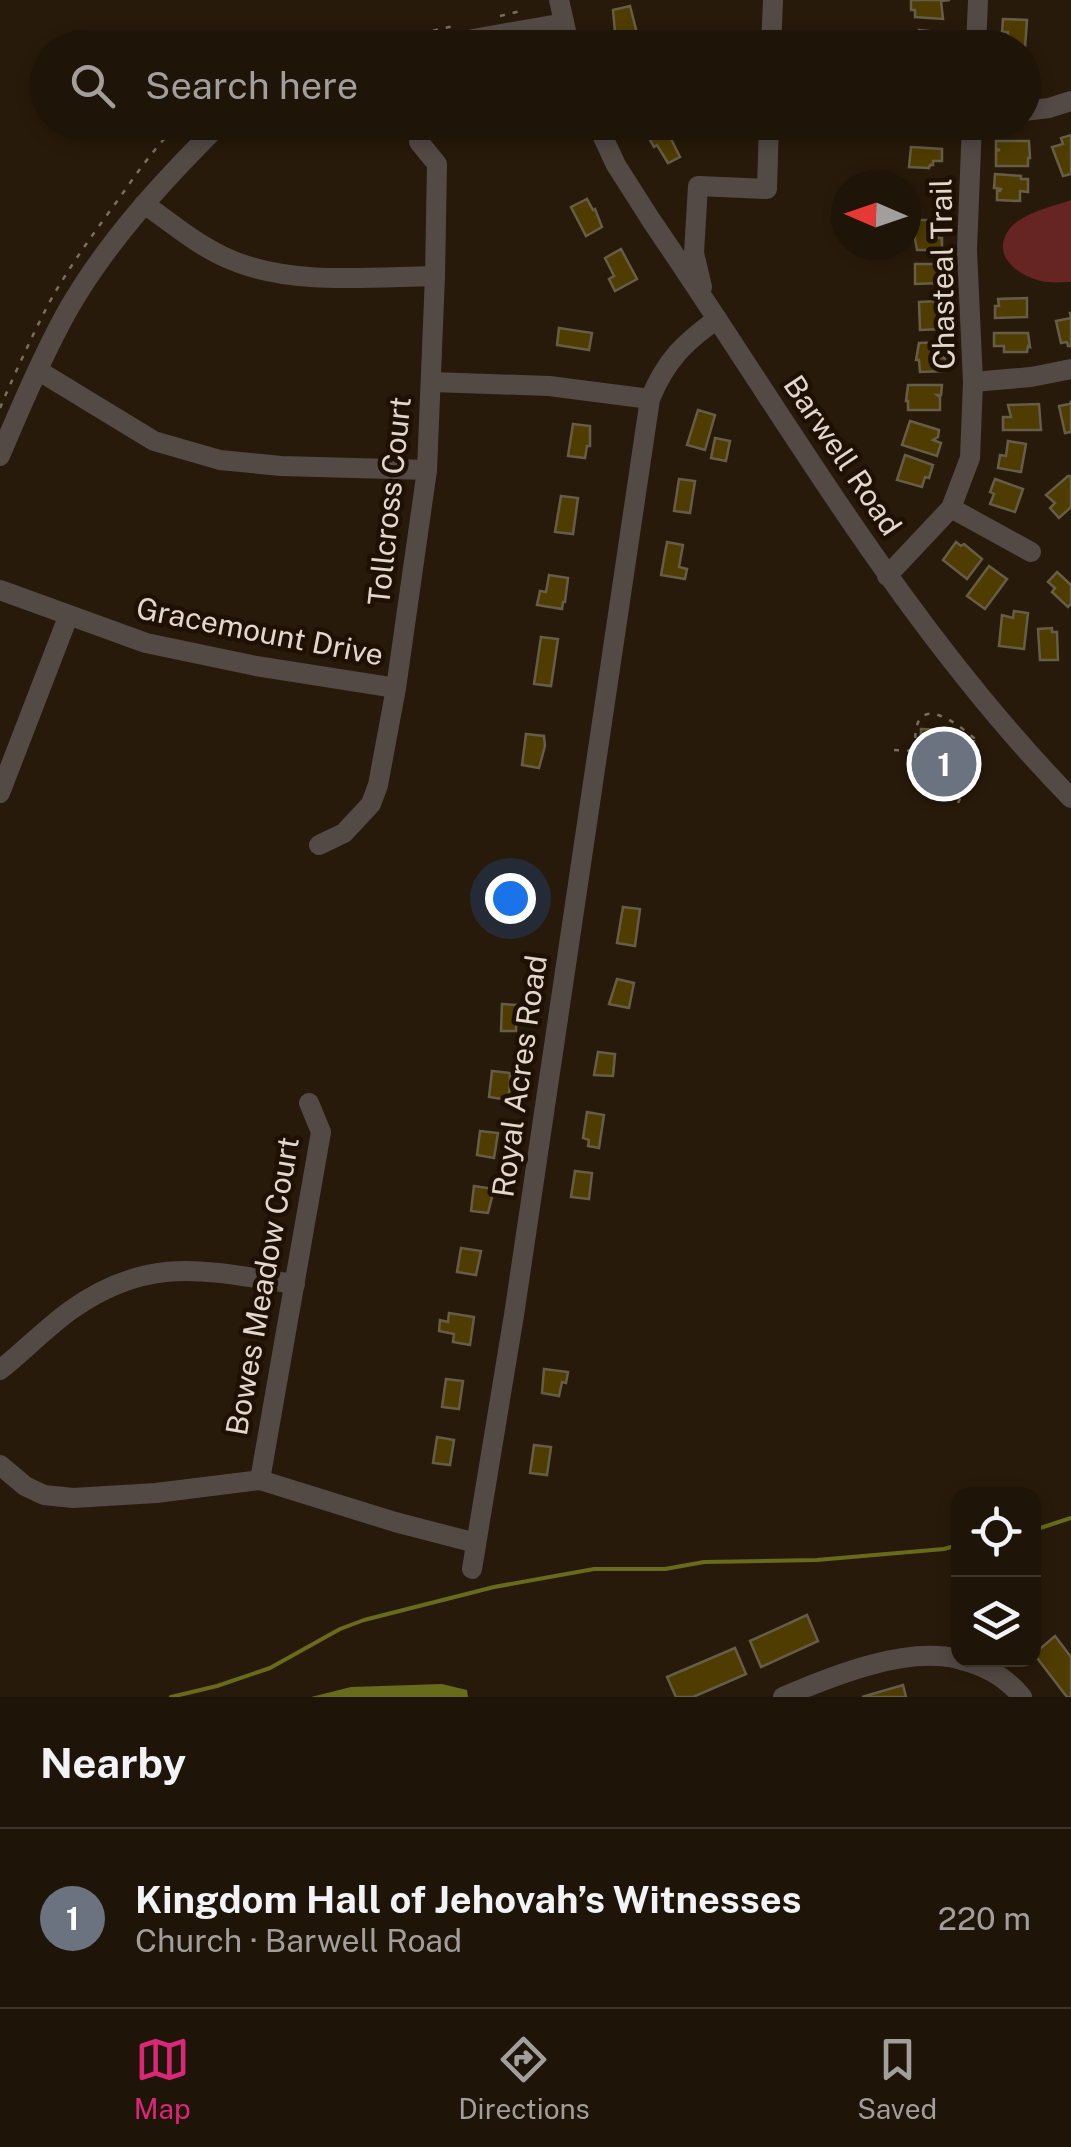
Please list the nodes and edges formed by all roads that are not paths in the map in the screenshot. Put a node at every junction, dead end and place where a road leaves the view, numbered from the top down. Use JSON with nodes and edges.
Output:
{"nodes":[{"id":1,"x":560,"y":0,"type":"edge"},
{"id":2,"x":773,"y":0,"type":"edge"},
{"id":3,"x":978,"y":0,"type":"edge"},
{"id":4,"x":564,"y":22,"type":"junction"},
{"id":5,"x":524,"y":30,"type":"edge"},
{"id":6,"x":566,"y":30,"type":"edge"},
{"id":7,"x":772,"y":30,"type":"edge"},
{"id":8,"x":977,"y":30,"type":"edge"},
{"id":9,"x":1071,"y":100,"type":"edge"},
{"id":10,"x":1041,"y":109,"type":"edge"},
{"id":11,"x":204,"y":140,"type":"edge"},
{"id":12,"x":604,"y":140,"type":"edge"},
{"id":13,"x":768,"y":140,"type":"edge"},
{"id":14,"x":971,"y":140,"type":"edge"},
{"id":15,"x":418,"y":142,"type":"dead end"},
{"id":16,"x":144,"y":204,"type":"junction"},
{"id":17,"x":435,"y":276,"type":"junction"},
{"id":18,"x":704,"y":299,"type":"junction"},
{"id":19,"x":717,"y":320,"type":"junction"},
{"id":20,"x":1071,"y":369,"type":"edge"},
{"id":21,"x":39,"y":371,"type":"junction"},
{"id":22,"x":432,"y":382,"type":"junction"},
{"id":23,"x":973,"y":382,"type":"junction"},
{"id":24,"x":650,"y":399,"type":"junction"},
{"id":25,"x":0,"y":456,"type":"edge"},
{"id":26,"x":427,"y":470,"type":"junction"},
{"id":27,"x":951,"y":508,"type":"junction"},
{"id":28,"x":1030,"y":552,"type":"dead end"},
{"id":29,"x":888,"y":576,"type":"junction"},
{"id":30,"x":0,"y":590,"type":"edge"},
{"id":31,"x":68,"y":616,"type":"junction"},
{"id":32,"x":396,"y":688,"type":"junction"},
{"id":33,"x":0,"y":793,"type":"edge"},
{"id":34,"x":1071,"y":798,"type":"edge"},
{"id":35,"x":319,"y":844,"type":"dead end"},
{"id":36,"x":308,"y":1103,"type":"dead end"},
{"id":37,"x":294,"y":1284,"type":"junction"},
{"id":38,"x":0,"y":1370,"type":"edge"},
{"id":39,"x":0,"y":1465,"type":"edge"},
{"id":40,"x":260,"y":1480,"type":"junction"},
{"id":41,"x":476,"y":1543,"type":"junction"},
{"id":42,"x":472,"y":1569,"type":"dead end"},
{"id":43,"x":951,"y":1658,"type":"edge"},
{"id":44,"x":982,"y":1667,"type":"edge"},
{"id":45,"x":784,"y":1697,"type":"edge"},
{"id":46,"x":1022,"y":1697,"type":"edge"}],
"edges":[{"from":1,"to":4,"type":"street"},
{"from":2,"to":7,"type":"street"},
{"from":3,"to":8,"type":"street"},
{"from":4,"to":5,"type":"street"},
{"from":4,"to":6,"type":"street"},
{"from":9,"to":10,"type":"street"},
{"from":11,"to":16,"type":"street"},
{"from":12,"to":18,"type":"street","name":"Barwell Road"},
{"from":13,"to":18,"type":"street"},
{"from":14,"to":23,"type":"street","name":"Chasteal Trail"},
{"from":15,"to":17,"type":"street","name":"Tollcross Court"},
{"from":16,"to":17,"type":"street"},
{"from":16,"to":21,"type":"street"},
{"from":17,"to":22,"type":"street","name":"Tollcross Court"},
{"from":18,"to":19,"type":"street","name":"Barwell Road"},
{"from":19,"to":24,"type":"street","name":"Royal Acres Road"},
{"from":19,"to":29,"type":"street","name":"Barwell Road"},
{"from":20,"to":23,"type":"street"},
{"from":21,"to":25,"type":"street"},
{"from":21,"to":26,"type":"street"},
{"from":22,"to":24,"type":"street"},
{"from":22,"to":26,"type":"street","name":"Tollcross Court"},
{"from":23,"to":27,"type":"street","name":"Chasteal Trail"},
{"from":24,"to":41,"type":"street","name":"Royal Acres Road"},
{"from":26,"to":32,"type":"street","name":"Tollcross Court"},
{"from":27,"to":28,"type":"street"},
{"from":27,"to":29,"type":"street","name":"Chasteal Trail"},
{"from":29,"to":34,"type":"street","name":"Barwell Road"},
{"from":30,"to":31,"type":"street","name":"Gracemount Drive"},
{"from":31,"to":32,"type":"street","name":"Gracemount Drive"},
{"from":31,"to":33,"type":"street"},
{"from":32,"to":35,"type":"street","name":"Tollcross Court"},
{"from":36,"to":37,"type":"street","name":"Bowes Meadow Court"},
{"from":37,"to":38,"type":"street"},
{"from":37,"to":40,"type":"street","name":"Bowes Meadow Court"},
{"from":39,"to":40,"type":"street"},
{"from":40,"to":41,"type":"street"},
{"from":41,"to":42,"type":"street","name":"Royal Acres Road"},
{"from":43,"to":45,"type":"street"},
{"from":44,"to":46,"type":"street"}]}
